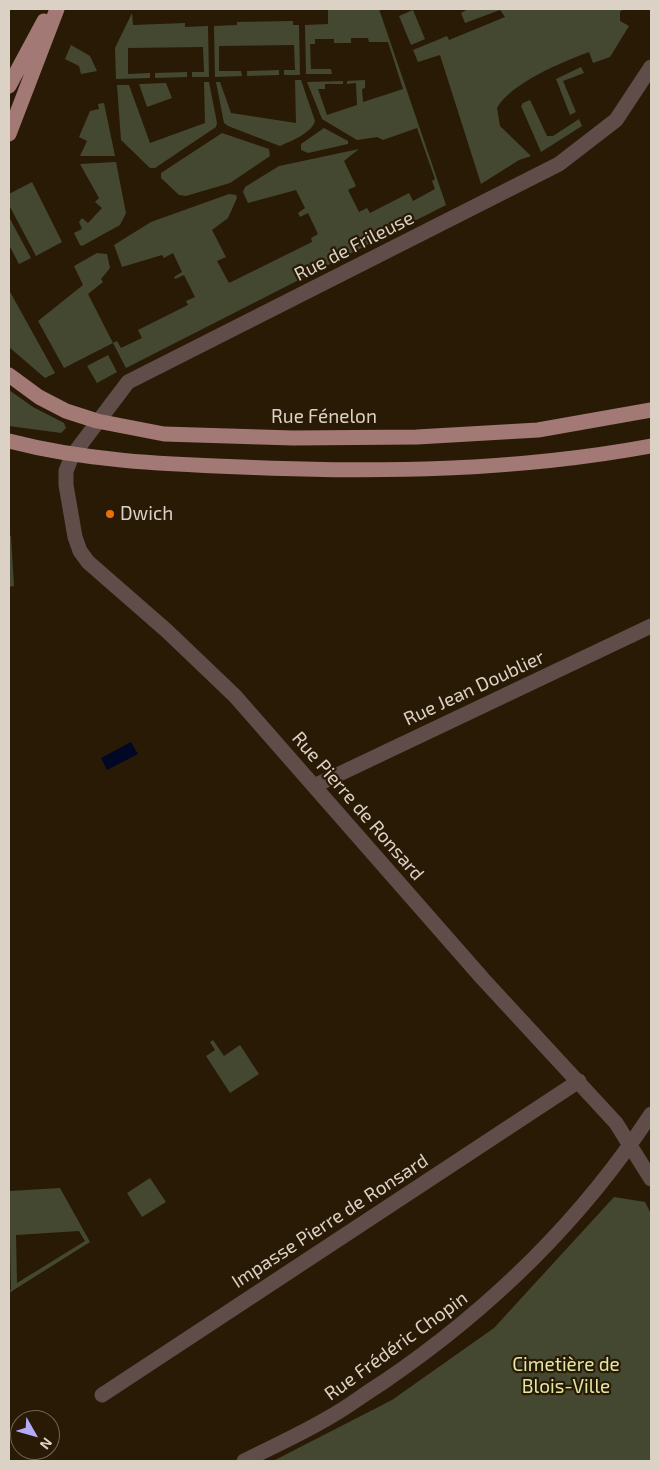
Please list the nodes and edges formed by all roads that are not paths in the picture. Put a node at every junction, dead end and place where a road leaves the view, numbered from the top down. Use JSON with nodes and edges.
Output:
{"nodes":[{"id":1,"x":51,"y":9,"type":"edge"},
{"id":2,"x":57,"y":9,"type":"edge"},
{"id":3,"x":651,"y":67,"type":"edge"},
{"id":4,"x":9,"y":86,"type":"edge"},
{"id":5,"x":9,"y":134,"type":"edge"},
{"id":6,"x":9,"y":375,"type":"edge"},
{"id":7,"x":651,"y":410,"type":"edge"},
{"id":8,"x":97,"y":421,"type":"junction"},
{"id":9,"x":9,"y":441,"type":"edge"},
{"id":10,"x":651,"y":446,"type":"edge"},
{"id":11,"x":72,"y":456,"type":"junction"},
{"id":12,"x":651,"y":626,"type":"edge"},
{"id":13,"x":314,"y":786,"type":"junction"},
{"id":14,"x":579,"y":1081,"type":"junction"},
{"id":15,"x":651,"y":1114,"type":"edge"},
{"id":16,"x":630,"y":1146,"type":"junction"},
{"id":17,"x":651,"y":1179,"type":"edge"},
{"id":18,"x":102,"y":1395,"type":"dead end"},
{"id":19,"x":244,"y":1461,"type":"edge"}],
"edges":[{"from":1,"to":4,"type":"main road"},
{"from":2,"to":5,"type":"main road"},
{"from":3,"to":8,"type":"street","name":"Rue de Frileuse"},
{"from":6,"to":8,"type":"main road","name":"Rue Fénelon"},
{"from":7,"to":8,"type":"main road","name":"Rue Fénelon"},
{"from":8,"to":11,"type":"street","name":"Rue de Frileuse"},
{"from":9,"to":11,"type":"main road"},
{"from":10,"to":11,"type":"main road"},
{"from":11,"to":13,"type":"street","name":"Rue Pierre de Ronsard"},
{"from":12,"to":13,"type":"street","name":"Rue Jean Doublier"},
{"from":13,"to":14,"type":"street","name":"Rue Pierre de Ronsard"},
{"from":14,"to":16,"type":"street","name":"Rue Pierre de Ronsard"},
{"from":14,"to":18,"type":"street","name":"Impasse Pierre de Ronsard"},
{"from":15,"to":16,"type":"street","name":"Rue Frédéric Chopin"},
{"from":16,"to":17,"type":"street","name":"Rue Pierre de Ronsard"},
{"from":16,"to":19,"type":"street","name":"Rue Frédéric Chopin"}]}
